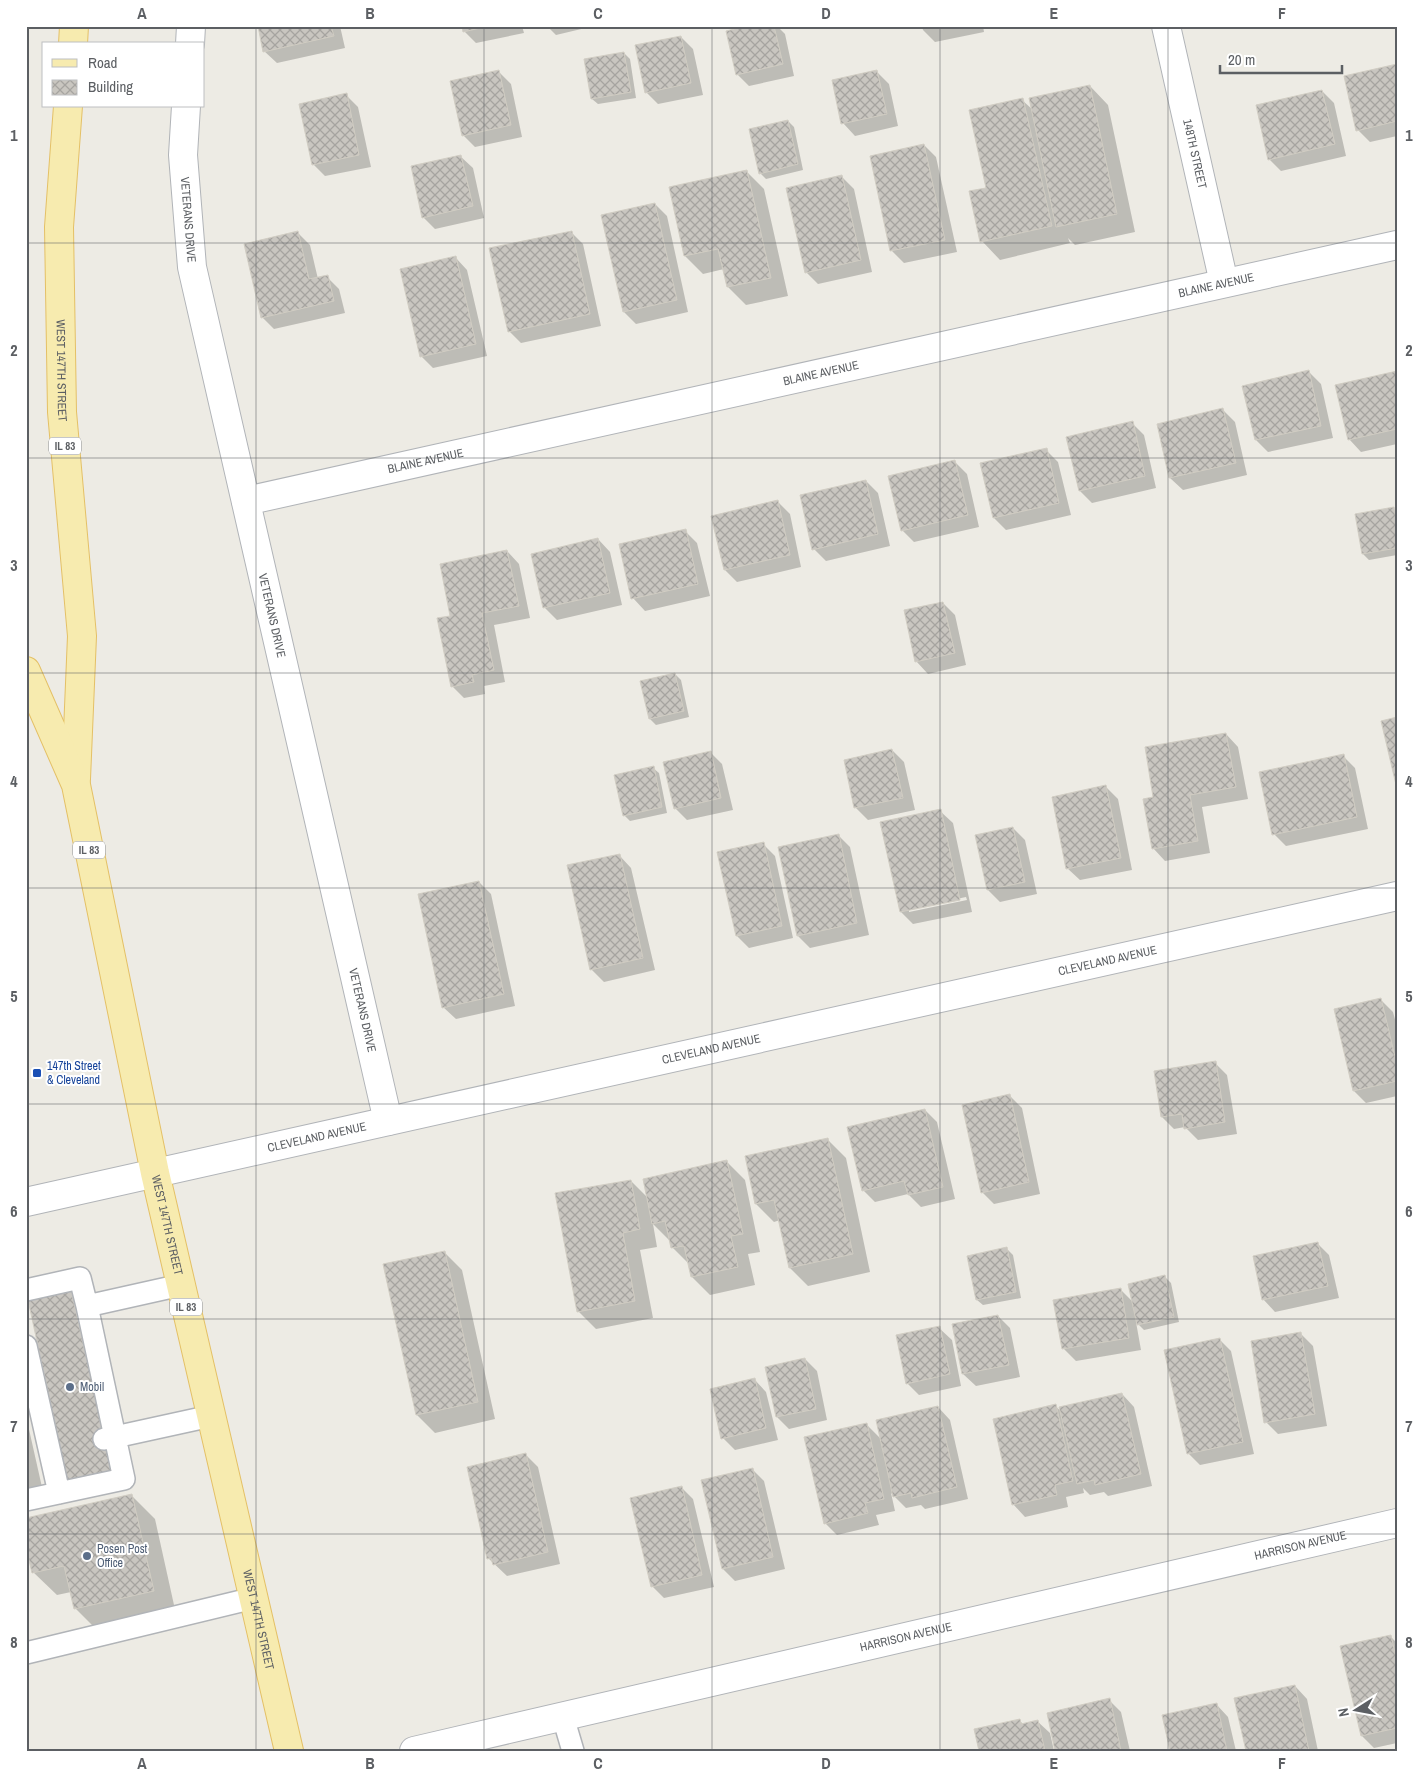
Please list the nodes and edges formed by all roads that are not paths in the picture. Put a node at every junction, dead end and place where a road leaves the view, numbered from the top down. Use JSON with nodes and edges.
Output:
{"nodes":[{"id":1,"x":74,"y":26,"type":"edge"},
{"id":2,"x":191,"y":26,"type":"edge"},
{"id":3,"x":1166,"y":26,"type":"edge"},
{"id":4,"x":73,"y":42,"type":"edge"},
{"id":5,"x":190,"y":42,"type":"edge"},
{"id":6,"x":68,"y":108,"type":"edge"},
{"id":7,"x":186,"y":108,"type":"edge"},
{"id":8,"x":1397,"y":245,"type":"edge"},
{"id":9,"x":1224,"y":283,"type":"junction"},
{"id":10,"x":246,"y":501,"type":"junction"},
{"id":11,"x":26,"y":671,"type":"edge"},
{"id":12,"x":76,"y":785,"type":"junction"},
{"id":13,"x":1397,"y":896,"type":"edge"},
{"id":14,"x":388,"y":1121,"type":"junction"},
{"id":15,"x":155,"y":1173,"type":"junction"},
{"id":16,"x":26,"y":1202,"type":"edge"},
{"id":17,"x":182,"y":1285,"type":"junction"},
{"id":18,"x":26,"y":1290,"type":"edge"},
{"id":19,"x":87,"y":1306,"type":"junction"},
{"id":20,"x":29,"y":1342,"type":"edge"},
{"id":21,"x":211,"y":1416,"type":"junction"},
{"id":22,"x":110,"y":1438,"type":"junction"},
{"id":23,"x":59,"y":1493,"type":"junction"},
{"id":24,"x":26,"y":1500,"type":"edge"},
{"id":25,"x":1397,"y":1524,"type":"edge"},
{"id":26,"x":254,"y":1598,"type":"junction"},
{"id":27,"x":26,"y":1653,"type":"edge"},
{"id":28,"x":563,"y":1717,"type":"junction"},
{"id":29,"x":289,"y":1751,"type":"edge"},
{"id":30,"x":414,"y":1751,"type":"edge"},
{"id":31,"x":573,"y":1751,"type":"edge"}],
"edges":[{"from":1,"to":4,"type":"main road"},
{"from":2,"to":5,"type":"street"},
{"from":3,"to":9,"type":"street","name":"148TH STREET"},
{"from":6,"to":12,"type":"main road","name":"WEST 147TH STREET","number":"IL 83"},
{"from":7,"to":10,"type":"street","name":"VETERANS DRIVE"},
{"from":8,"to":9,"type":"street","name":"BLAINE AVENUE"},
{"from":9,"to":10,"type":"street","name":"BLAINE AVENUE"},
{"from":10,"to":14,"type":"street","name":"VETERANS DRIVE"},
{"from":11,"to":12,"type":"main road","name":"WEST 147TH STREET","number":"IL 83"},
{"from":12,"to":15,"type":"main road","name":"WEST 147TH STREET","number":"IL 83"},
{"from":13,"to":14,"type":"street","name":"CLEVELAND AVENUE"},
{"from":14,"to":15,"type":"street","name":"CLEVELAND AVENUE"},
{"from":15,"to":16,"type":"street","name":"CLEVELAND AVENUE"},
{"from":15,"to":17,"type":"main road","name":"WEST 147TH STREET","number":"IL 83"},
{"from":17,"to":19,"type":"lane"},
{"from":17,"to":21,"type":"main road","name":"WEST 147TH STREET","number":"IL 83"},
{"from":18,"to":19,"type":"lane"},
{"from":19,"to":22,"type":"lane"},
{"from":20,"to":23,"type":"lane"},
{"from":21,"to":22,"type":"lane"},
{"from":21,"to":26,"type":"main road","name":"WEST 147TH STREET","number":"IL 83"},
{"from":22,"to":23,"type":"lane"},
{"from":23,"to":24,"type":"lane"},
{"from":25,"to":28,"type":"street","name":"HARRISON AVENUE"},
{"from":26,"to":27,"type":"lane"},
{"from":26,"to":29,"type":"main road","name":"WEST 147TH STREET","number":"IL 83"},
{"from":28,"to":30,"type":"street","name":"HARRISON AVENUE"},
{"from":28,"to":31,"type":"lane"}]}
